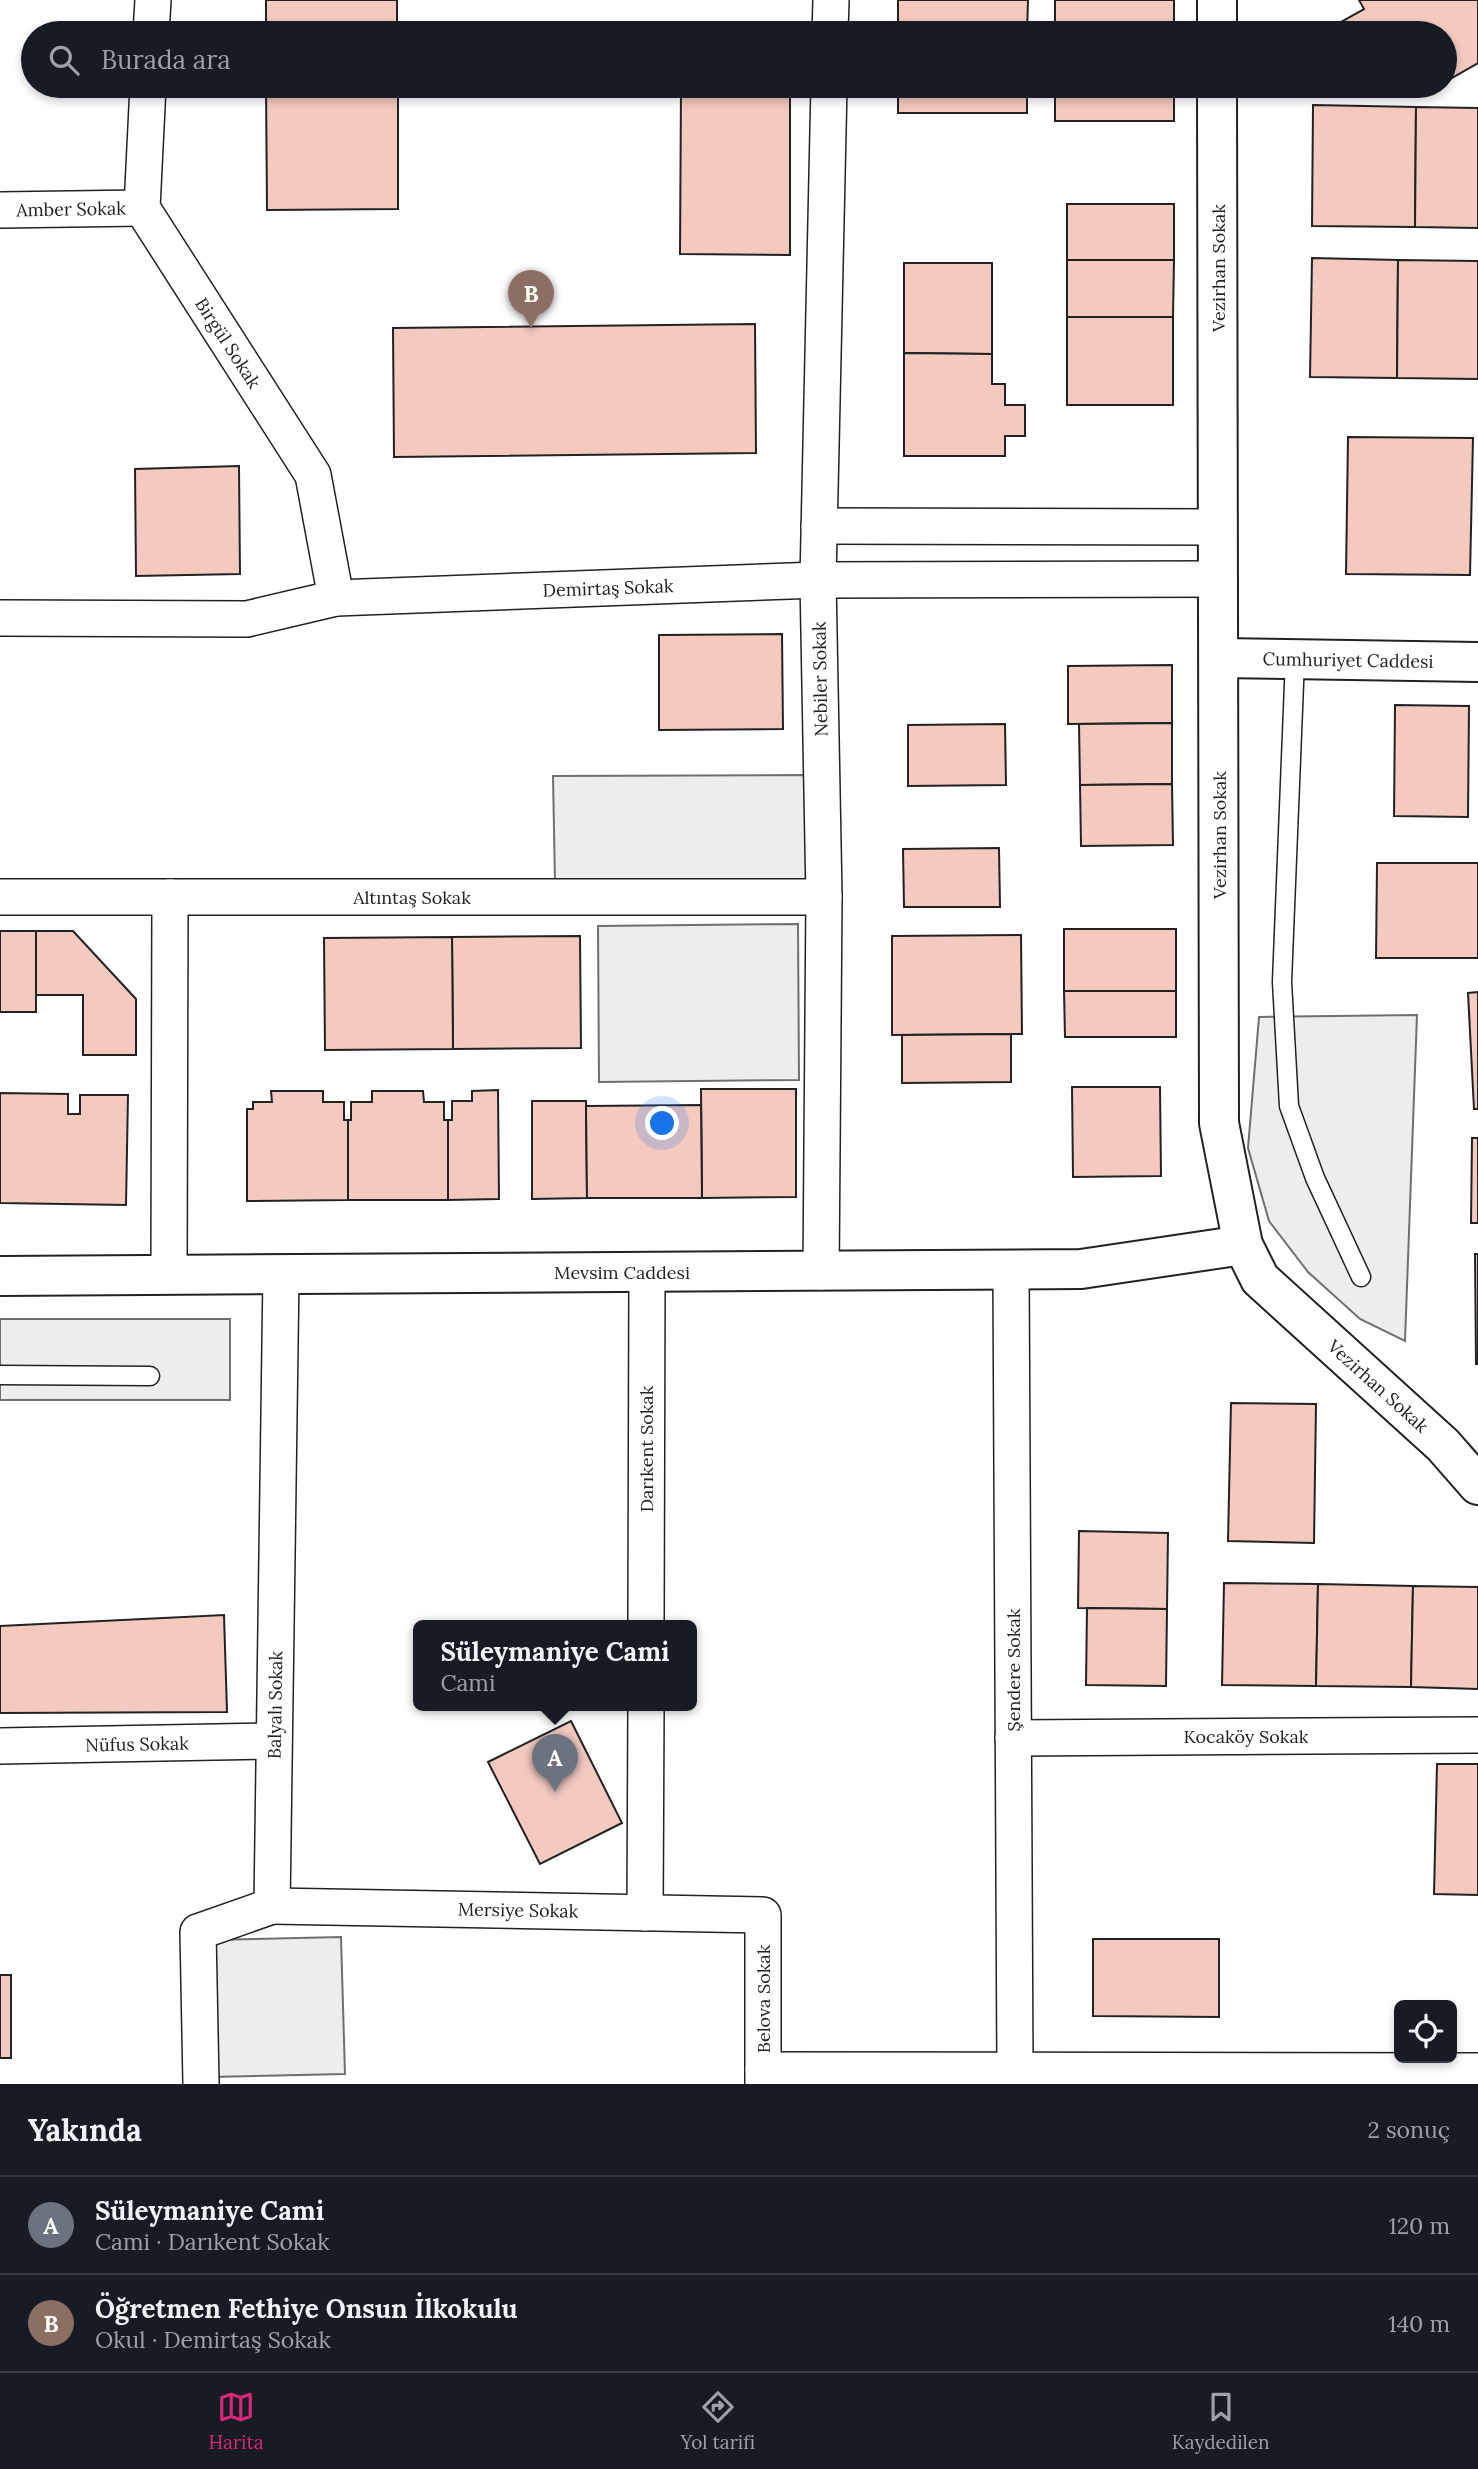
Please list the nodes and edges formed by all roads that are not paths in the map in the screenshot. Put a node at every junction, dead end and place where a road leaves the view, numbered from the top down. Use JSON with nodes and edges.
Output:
{"nodes":[{"id":1,"x":153,"y":0,"type":"edge"},
{"id":2,"x":831,"y":0,"type":"edge"},
{"id":3,"x":1217,"y":0,"type":"edge"},
{"id":4,"x":152,"y":21,"type":"edge"},
{"id":5,"x":830,"y":21,"type":"edge"},
{"id":6,"x":1217,"y":21,"type":"edge"},
{"id":7,"x":147,"y":98,"type":"edge"},
{"id":8,"x":829,"y":98,"type":"edge"},
{"id":9,"x":1217,"y":98,"type":"edge"},
{"id":10,"x":142,"y":208,"type":"junction"},
{"id":11,"x":0,"y":210,"type":"edge"},
{"id":12,"x":819,"y":526,"type":"junction"},
{"id":13,"x":1218,"y":527,"type":"junction"},
{"id":14,"x":1219,"y":579,"type":"junction"},
{"id":15,"x":818,"y":580,"type":"junction"},
{"id":16,"x":336,"y":598,"type":"junction"},
{"id":17,"x":0,"y":618,"type":"edge"},
{"id":18,"x":1219,"y":658,"type":"junction"},
{"id":19,"x":1295,"y":659,"type":"junction"},
{"id":20,"x":1478,"y":662,"type":"edge"},
{"id":21,"x":0,"y":897,"type":"edge"},
{"id":22,"x":170,"y":897,"type":"junction"},
{"id":23,"x":824,"y":897,"type":"junction"},
{"id":24,"x":1243,"y":1245,"type":"junction"},
{"id":25,"x":1011,"y":1270,"type":"junction"},
{"id":26,"x":647,"y":1272,"type":"junction"},
{"id":27,"x":821,"y":1272,"type":"junction"},
{"id":28,"x":281,"y":1274,"type":"junction"},
{"id":29,"x":169,"y":1275,"type":"junction"},
{"id":30,"x":0,"y":1276,"type":"edge"},
{"id":31,"x":1361,"y":1277,"type":"dead end"},
{"id":32,"x":0,"y":1375,"type":"edge"},
{"id":33,"x":150,"y":1376,"type":"dead end"},
{"id":34,"x":1478,"y":1485,"type":"edge"},
{"id":35,"x":646,"y":1620,"type":"edge"},
{"id":36,"x":646,"y":1711,"type":"edge"},
{"id":37,"x":1478,"y":1735,"type":"edge"},
{"id":38,"x":1013,"y":1738,"type":"junction"},
{"id":39,"x":274,"y":1741,"type":"junction"},
{"id":40,"x":0,"y":1746,"type":"edge"},
{"id":41,"x":272,"y":1906,"type":"junction"},
{"id":42,"x":645,"y":1913,"type":"junction"},
{"id":43,"x":763,"y":1915,"type":"joint"},
{"id":44,"x":1015,"y":2071,"type":"junction"},
{"id":45,"x":1478,"y":2071,"type":"edge"},
{"id":46,"x":763,"y":2077,"type":"edge"},
{"id":47,"x":1171,"y":2077,"type":"edge"},
{"id":48,"x":201,"y":2084,"type":"edge"}],
"edges":[{"from":1,"to":4,"type":"street"},
{"from":2,"to":5,"type":"street"},
{"from":3,"to":6,"type":"street"},
{"from":7,"to":10,"type":"street"},
{"from":8,"to":12,"type":"street","name":"Nebiler Sokak"},
{"from":9,"to":13,"type":"street","name":"Vezirhan Sokak"},
{"from":10,"to":11,"type":"street","name":"Amber Sokak"},
{"from":10,"to":16,"type":"street","name":"Birgül Sokak"},
{"from":12,"to":13,"type":"street"},
{"from":12,"to":15,"type":"street","name":"Nebiler Sokak"},
{"from":13,"to":14,"type":"street","name":"Vezirhan Sokak"},
{"from":14,"to":15,"type":"street","name":"Demirtaş Sokak"},
{"from":14,"to":18,"type":"street","name":"Vezirhan Sokak"},
{"from":15,"to":16,"type":"street","name":"Demirtaş Sokak"},
{"from":15,"to":23,"type":"street","name":"Nebiler Sokak"},
{"from":16,"to":17,"type":"street","name":"Demirtaş Sokak"},
{"from":18,"to":19,"type":"street","name":"Cumhuriyet Caddesi"},
{"from":18,"to":24,"type":"street","name":"Vezirhan Sokak"},
{"from":19,"to":20,"type":"street","name":"Cumhuriyet Caddesi"},
{"from":19,"to":31,"type":"lane"},
{"from":21,"to":22,"type":"street","name":"Altıntaş Sokak"},
{"from":22,"to":23,"type":"street","name":"Altıntaş Sokak"},
{"from":22,"to":29,"type":"street"},
{"from":23,"to":27,"type":"street","name":"Nebiler Sokak"},
{"from":24,"to":25,"type":"street","name":"Mevsim Caddesi"},
{"from":24,"to":34,"type":"street","name":"Vezirhan Sokak"},
{"from":25,"to":27,"type":"street","name":"Mevsim Caddesi"},
{"from":25,"to":38,"type":"street","name":"Şendere Sokak"},
{"from":26,"to":27,"type":"street","name":"Mevsim Caddesi"},
{"from":26,"to":28,"type":"street","name":"Mevsim Caddesi"},
{"from":26,"to":35,"type":"street","name":"Darıkent Sokak"},
{"from":28,"to":29,"type":"street","name":"Mevsim Caddesi"},
{"from":28,"to":39,"type":"street","name":"Balyalı Sokak"},
{"from":29,"to":30,"type":"street","name":"Mevsim Caddesi"},
{"from":32,"to":33,"type":"lane"},
{"from":36,"to":42,"type":"street"},
{"from":37,"to":38,"type":"street","name":"Kocaköy Sokak"},
{"from":38,"to":44,"type":"street","name":"Şendere Sokak"},
{"from":39,"to":40,"type":"street","name":"Nüfus Sokak"},
{"from":39,"to":41,"type":"street","name":"Balyalı Sokak"},
{"from":41,"to":42,"type":"street","name":"Mersiye Sokak"},
{"from":41,"to":48,"type":"street"},
{"from":42,"to":43,"type":"street","name":"Mersiye Sokak"},
{"from":43,"to":46,"type":"street","name":"Belova Sokak"},
{"from":44,"to":46,"type":"street"},
{"from":44,"to":47,"type":"street"},
{"from":45,"to":47,"type":"street"}]}
